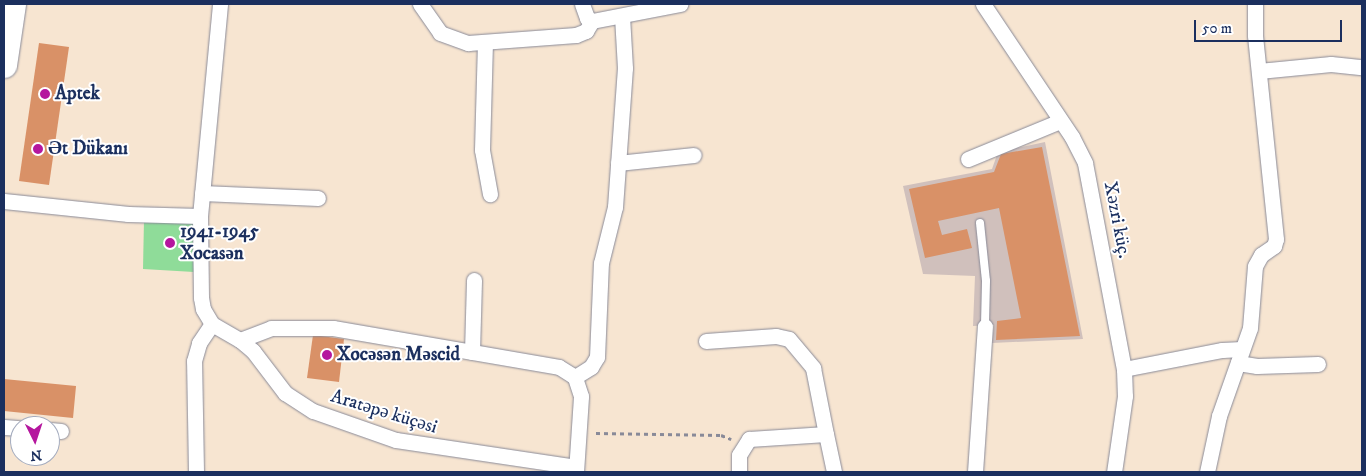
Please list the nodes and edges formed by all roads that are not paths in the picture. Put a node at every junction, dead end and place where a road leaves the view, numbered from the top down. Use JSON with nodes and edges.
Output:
{"nodes":[{"id":1,"x":13,"y":4,"type":"edge"},
{"id":2,"x":220,"y":4,"type":"edge"},
{"id":3,"x":420,"y":4,"type":"edge"},
{"id":4,"x":582,"y":4,"type":"edge"},
{"id":5,"x":680,"y":4,"type":"edge"},
{"id":6,"x":983,"y":4,"type":"edge"},
{"id":7,"x":1255,"y":4,"type":"edge"},
{"id":8,"x":622,"y":16,"type":"junction"},
{"id":9,"x":592,"y":21,"type":"junction"},
{"id":10,"x":485,"y":42,"type":"junction"},
{"id":11,"x":4,"y":65,"type":"edge"},
{"id":12,"x":1362,"y":67,"type":"edge"},
{"id":13,"x":1259,"y":71,"type":"junction"},
{"id":14,"x":1060,"y":121,"type":"junction"},
{"id":15,"x":694,"y":155,"type":"dead end"},
{"id":16,"x":968,"y":159,"type":"dead end"},
{"id":17,"x":618,"y":163,"type":"junction"},
{"id":18,"x":202,"y":193,"type":"junction"},
{"id":19,"x":490,"y":194,"type":"dead end"},
{"id":20,"x":318,"y":198,"type":"dead end"},
{"id":21,"x":4,"y":201,"type":"edge"},
{"id":22,"x":200,"y":216,"type":"junction"},
{"id":23,"x":980,"y":223,"type":"dead end"},
{"id":24,"x":474,"y":280,"type":"dead end"},
{"id":25,"x":212,"y":324,"type":"junction"},
{"id":26,"x":985,"y":326,"type":"joint"},
{"id":27,"x":240,"y":340,"type":"junction"},
{"id":28,"x":706,"y":341,"type":"dead end"},
{"id":29,"x":472,"y":352,"type":"junction"},
{"id":30,"x":1240,"y":356,"type":"junction"},
{"id":31,"x":1318,"y":364,"type":"dead end"},
{"id":32,"x":1124,"y":370,"type":"junction"},
{"id":33,"x":575,"y":377,"type":"junction"},
{"id":34,"x":826,"y":434,"type":"junction"},
{"id":35,"x":576,"y":470,"type":"edge"},
{"id":36,"x":196,"y":472,"type":"edge"},
{"id":37,"x":739,"y":472,"type":"edge"},
{"id":38,"x":834,"y":472,"type":"edge"},
{"id":39,"x":974,"y":472,"type":"edge"},
{"id":40,"x":1114,"y":472,"type":"edge"},
{"id":41,"x":1207,"y":472,"type":"edge"}],
"edges":[{"from":1,"to":11,"type":"main road"},
{"from":2,"to":18,"type":"street"},
{"from":3,"to":10,"type":"street"},
{"from":4,"to":9,"type":"street"},
{"from":5,"to":8,"type":"street"},
{"from":6,"to":14,"type":"street","name":"Xəzri küç."},
{"from":7,"to":13,"type":"street"},
{"from":8,"to":9,"type":"street"},
{"from":8,"to":17,"type":"street"},
{"from":9,"to":10,"type":"street"},
{"from":10,"to":19,"type":"street"},
{"from":12,"to":13,"type":"street"},
{"from":13,"to":30,"type":"street"},
{"from":14,"to":16,"type":"street"},
{"from":14,"to":32,"type":"street","name":"Xəzri küç."},
{"from":15,"to":17,"type":"street"},
{"from":17,"to":33,"type":"street"},
{"from":18,"to":20,"type":"street"},
{"from":18,"to":22,"type":"street"},
{"from":21,"to":22,"type":"street"},
{"from":22,"to":25,"type":"street"},
{"from":23,"to":26,"type":"lane"},
{"from":24,"to":29,"type":"street"},
{"from":25,"to":27,"type":"street","name":"Aratəpə küçəsi"},
{"from":25,"to":36,"type":"street"},
{"from":26,"to":39,"type":"street"},
{"from":27,"to":29,"type":"street"},
{"from":27,"to":35,"type":"street","name":"Aratəpə küçəsi"},
{"from":28,"to":34,"type":"street"},
{"from":29,"to":33,"type":"street"},
{"from":30,"to":31,"type":"street"},
{"from":30,"to":32,"type":"street"},
{"from":30,"to":41,"type":"street"},
{"from":32,"to":40,"type":"street","name":"Xəzri küç."},
{"from":33,"to":35,"type":"street"},
{"from":34,"to":37,"type":"street"},
{"from":34,"to":38,"type":"street"}]}
